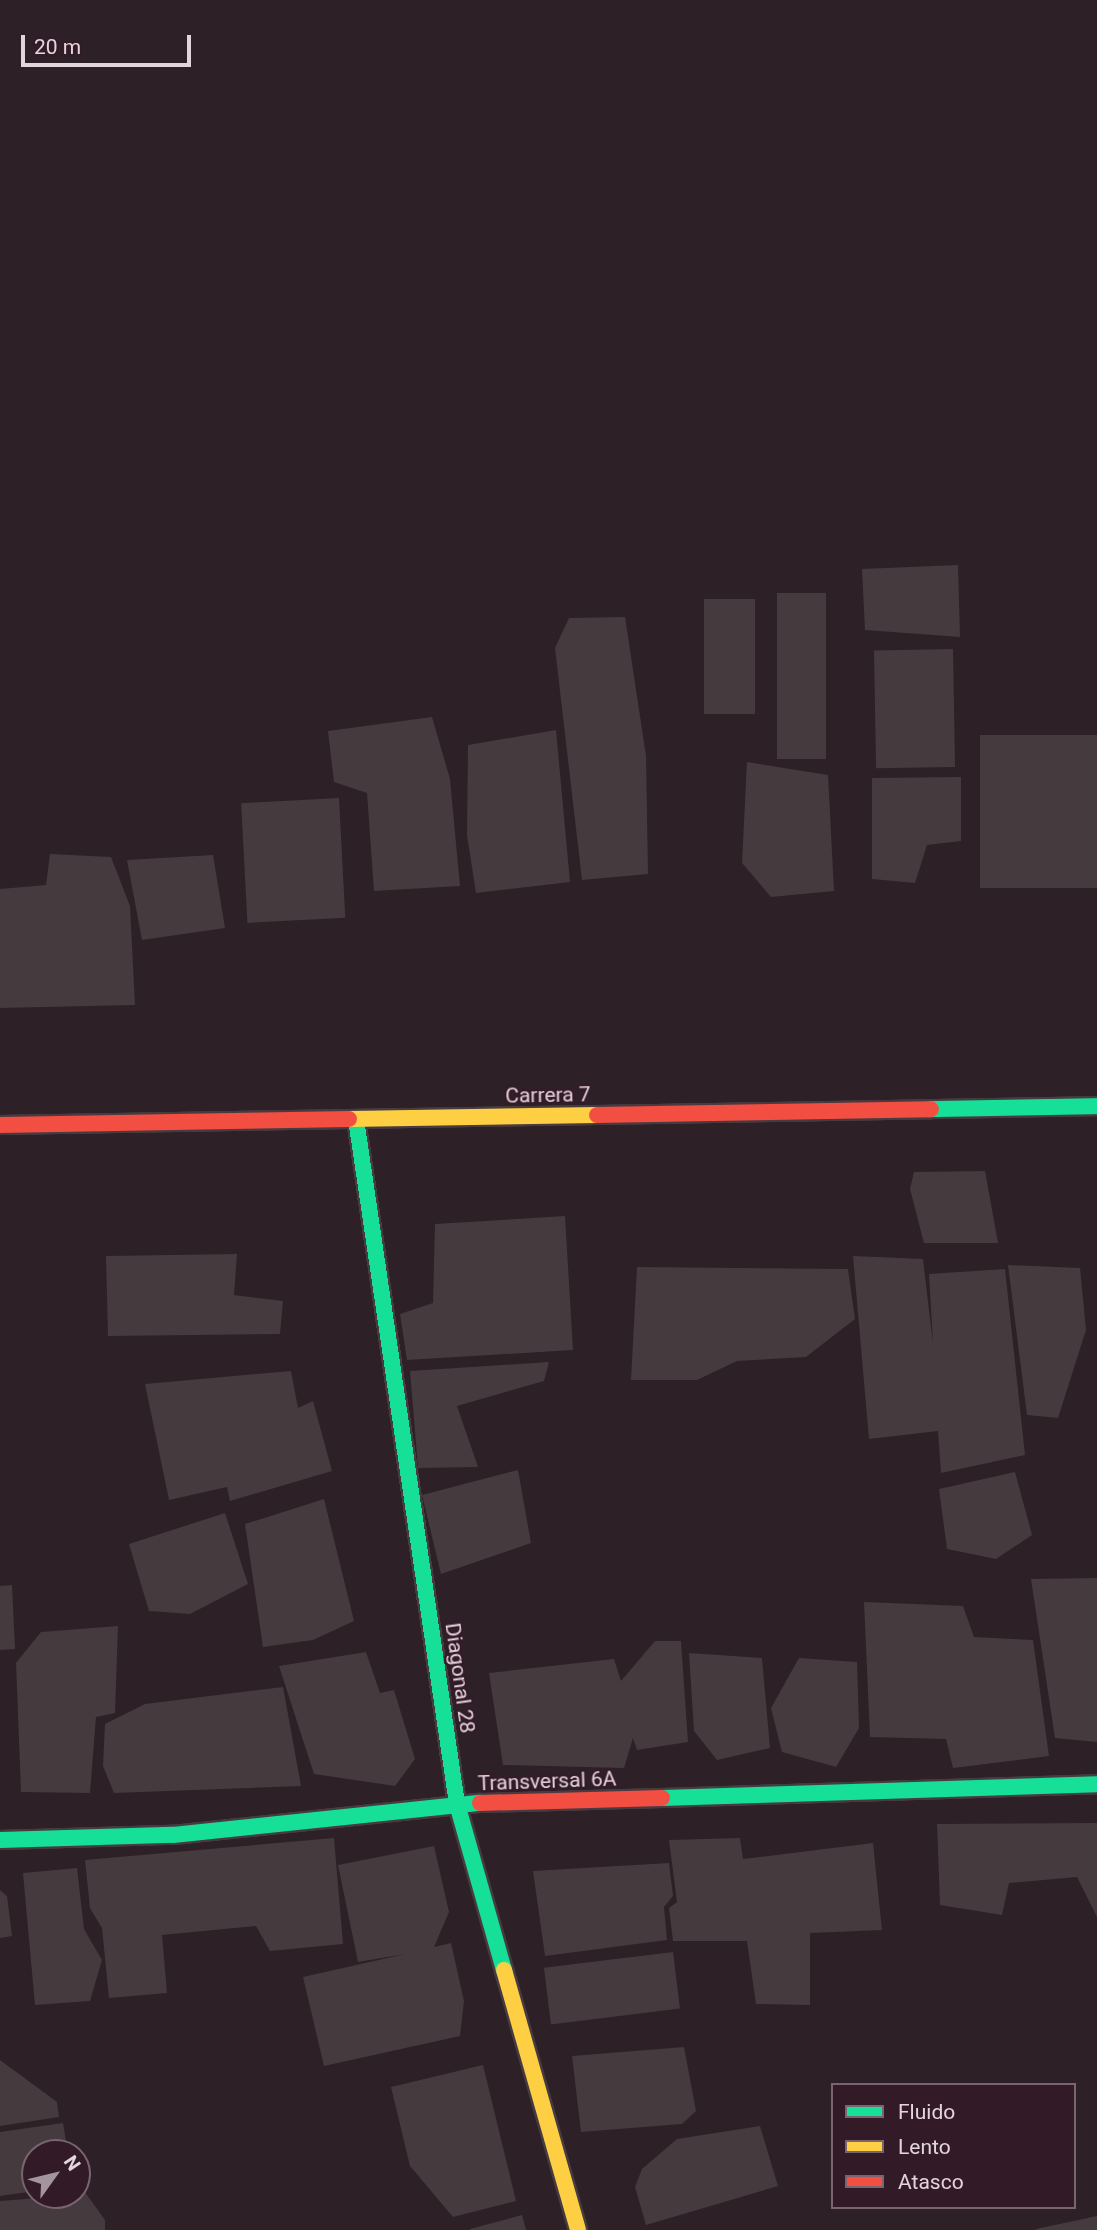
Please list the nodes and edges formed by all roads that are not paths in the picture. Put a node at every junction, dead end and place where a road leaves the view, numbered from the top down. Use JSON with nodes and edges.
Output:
{"nodes":[{"id":1,"x":1097,"y":1107,"type":"edge"},
{"id":2,"x":356,"y":1119,"type":"junction"},
{"id":3,"x":0,"y":1125,"type":"edge"},
{"id":4,"x":1097,"y":1784,"type":"edge"},
{"id":5,"x":457,"y":1804,"type":"junction"},
{"id":6,"x":0,"y":1840,"type":"edge"},
{"id":7,"x":578,"y":2230,"type":"edge"}],
"edges":[{"from":1,"to":2,"type":"street","name":"Carrera 7"},
{"from":2,"to":3,"type":"street","name":"Carrera 7"},
{"from":2,"to":5,"type":"street","name":"Diagonal 28"},
{"from":4,"to":5,"type":"street","name":"Transversal 6A"},
{"from":5,"to":6,"type":"street","name":"Transversal 6A"},
{"from":5,"to":7,"type":"street","name":"Diagonal 28"}]}
